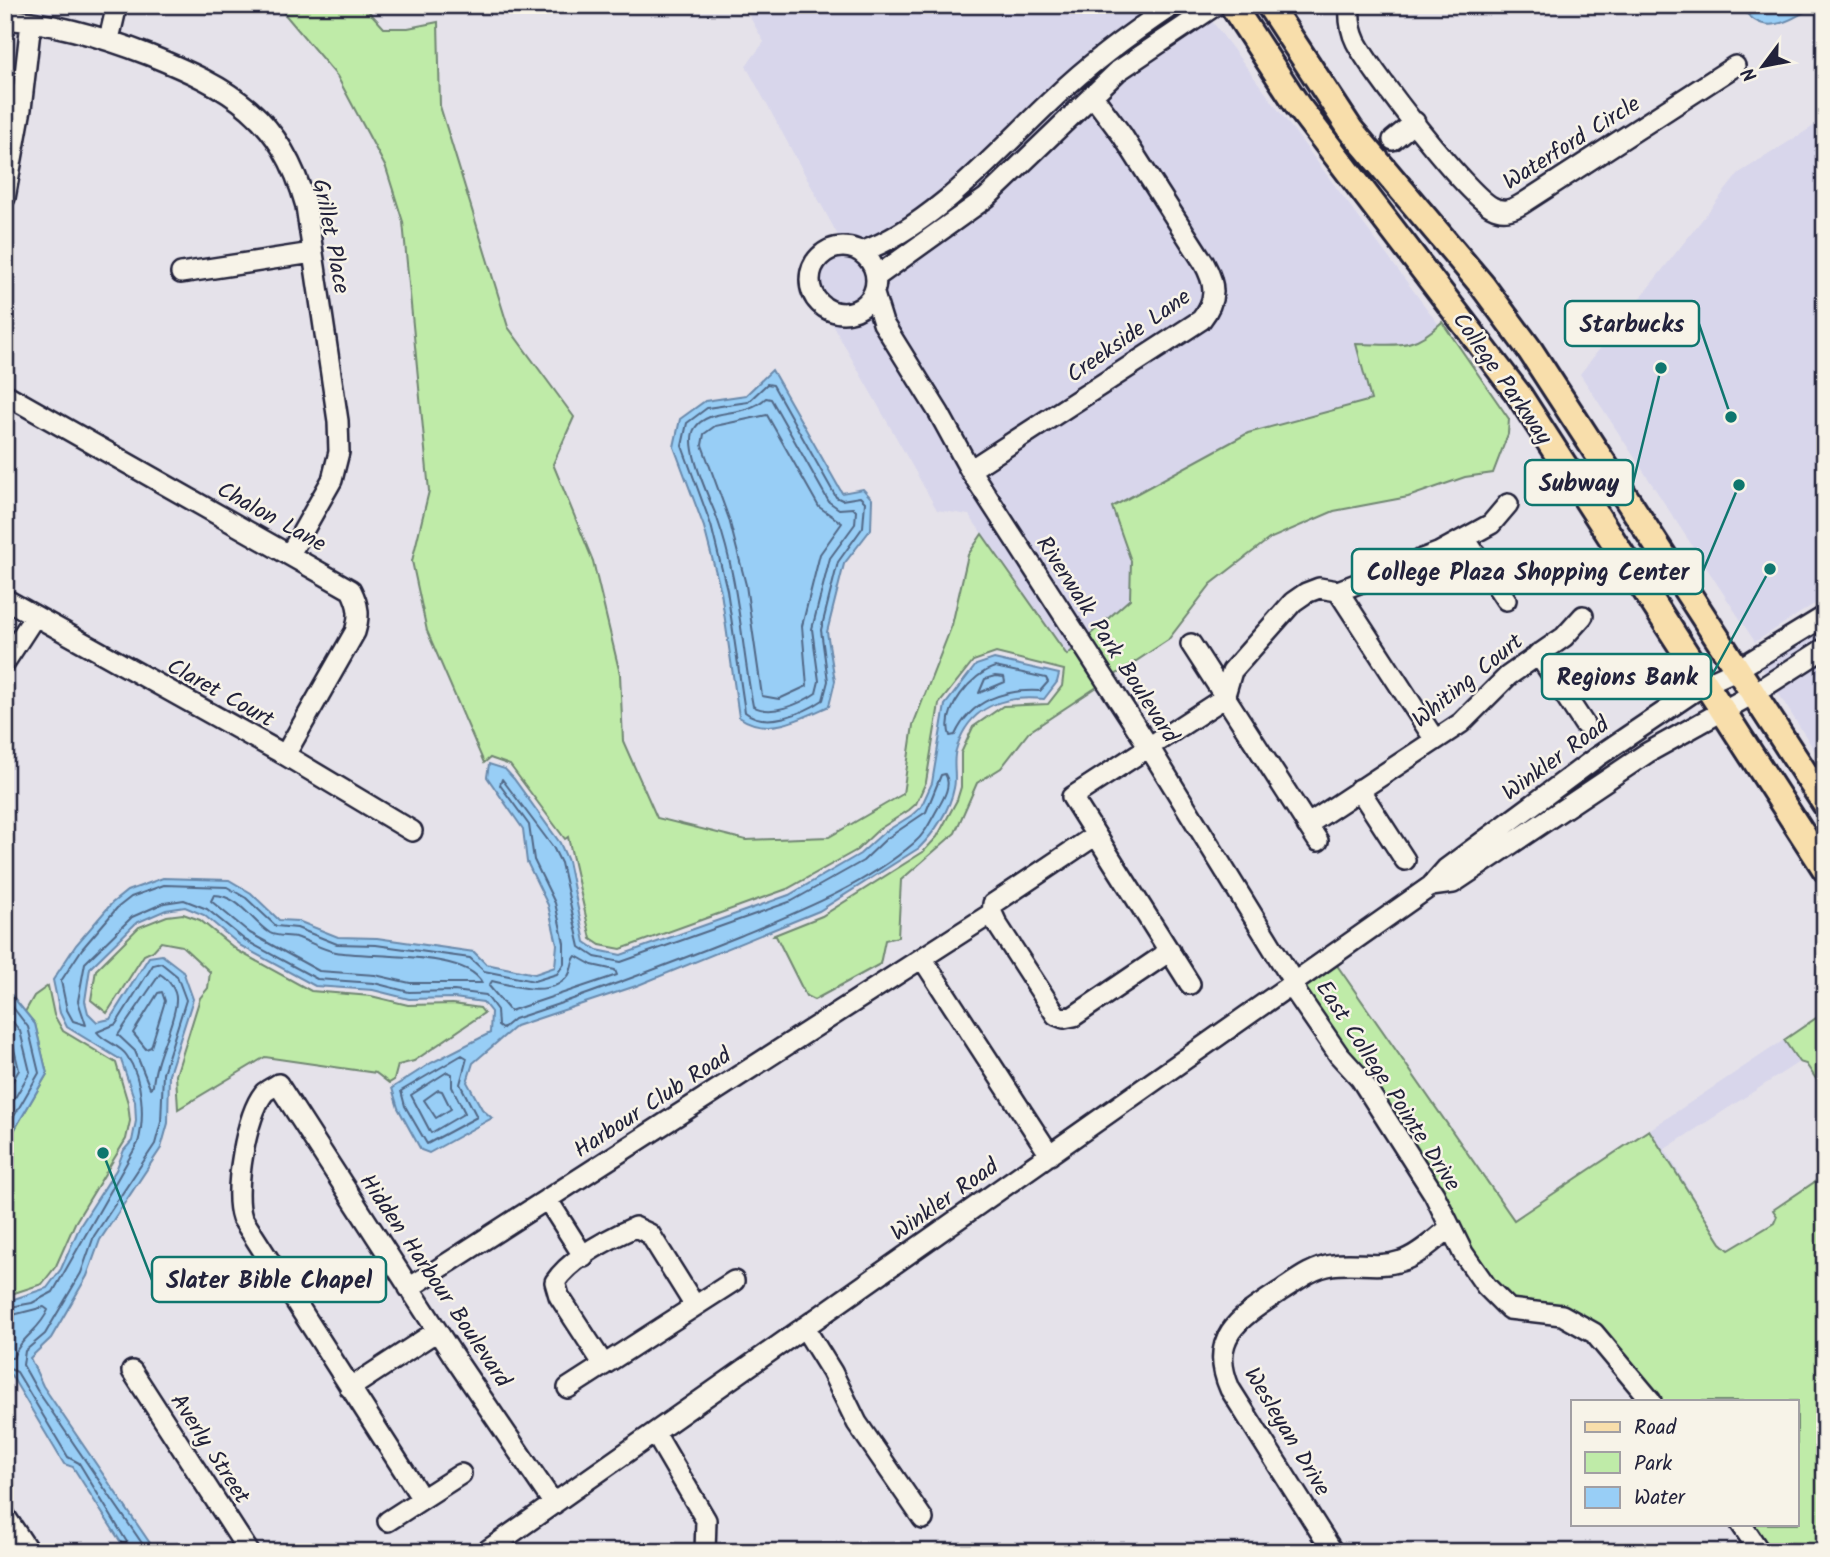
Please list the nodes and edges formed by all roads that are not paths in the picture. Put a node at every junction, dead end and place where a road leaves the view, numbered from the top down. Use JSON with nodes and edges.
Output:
{"nodes":[{"id":1,"x":117,"y":5,"type":"edge"},
{"id":2,"x":1173,"y":5,"type":"edge"},
{"id":3,"x":1216,"y":5,"type":"edge"},
{"id":4,"x":1232,"y":5,"type":"edge"},
{"id":5,"x":1269,"y":5,"type":"edge"},
{"id":6,"x":1350,"y":5,"type":"edge"},
{"id":7,"x":5,"y":19,"type":"edge"},
{"id":8,"x":31,"y":22,"type":"junction"},
{"id":9,"x":109,"y":39,"type":"junction"},
{"id":10,"x":1735,"y":66,"type":"dead end"},
{"id":11,"x":1092,"y":95,"type":"junction"},
{"id":12,"x":1415,"y":122,"type":"junction"},
{"id":13,"x":1393,"y":140,"type":"dead end"},
{"id":14,"x":5,"y":198,"type":"edge"},
{"id":15,"x":861,"y":252,"type":"junction"},
{"id":16,"x":312,"y":253,"type":"junction"},
{"id":17,"x":181,"y":273,"type":"dead end"},
{"id":18,"x":875,"y":286,"type":"junction"},
{"id":19,"x":858,"y":310,"type":"junction"},
{"id":20,"x":883,"y":323,"type":"junction"},
{"id":21,"x":5,"y":394,"type":"edge"},
{"id":22,"x":970,"y":470,"type":"junction"},
{"id":23,"x":1508,"y":504,"type":"dead end"},
{"id":24,"x":1466,"y":540,"type":"junction"},
{"id":25,"x":290,"y":554,"type":"junction"},
{"id":26,"x":1338,"y":591,"type":"junction"},
{"id":27,"x":5,"y":599,"type":"edge"},
{"id":28,"x":1506,"y":600,"type":"dead end"},
{"id":29,"x":35,"y":616,"type":"junction"},
{"id":30,"x":1583,"y":616,"type":"dead end"},
{"id":31,"x":1825,"y":616,"type":"edge"},
{"id":32,"x":1191,"y":645,"type":"dead end"},
{"id":33,"x":1825,"y":648,"type":"edge"},
{"id":34,"x":1538,"y":654,"type":"junction"},
{"id":35,"x":5,"y":662,"type":"edge"},
{"id":36,"x":1738,"y":669,"type":"junction"},
{"id":37,"x":1705,"y":684,"type":"junction"},
{"id":38,"x":1753,"y":694,"type":"junction"},
{"id":39,"x":1224,"y":698,"type":"junction"},
{"id":40,"x":1721,"y":709,"type":"junction"},
{"id":41,"x":1584,"y":724,"type":"dead end"},
{"id":42,"x":1435,"y":740,"type":"junction"},
{"id":43,"x":1149,"y":747,"type":"junction"},
{"id":44,"x":285,"y":755,"type":"junction"},
{"id":45,"x":1359,"y":789,"type":"junction"},
{"id":46,"x":1825,"y":804,"type":"edge"},
{"id":47,"x":412,"y":831,"type":"dead end"},
{"id":48,"x":1096,"y":835,"type":"junction"},
{"id":49,"x":1405,"y":860,"type":"dead end"},
{"id":50,"x":1825,"y":869,"type":"edge"},
{"id":51,"x":1431,"y":886,"type":"junction"},
{"id":52,"x":992,"y":913,"type":"junction"},
{"id":53,"x":1170,"y":951,"type":"junction"},
{"id":54,"x":922,"y":957,"type":"junction"},
{"id":55,"x":1293,"y":981,"type":"junction"},
{"id":56,"x":1190,"y":984,"type":"dead end"},
{"id":57,"x":1050,"y":1155,"type":"junction"},
{"id":58,"x":547,"y":1199,"type":"junction"},
{"id":59,"x":1450,"y":1228,"type":"junction"},
{"id":60,"x":584,"y":1257,"type":"junction"},
{"id":61,"x":734,"y":1281,"type":"dead end"},
{"id":62,"x":409,"y":1288,"type":"junction"},
{"id":63,"x":695,"y":1306,"type":"junction"},
{"id":64,"x":804,"y":1327,"type":"junction"},
{"id":65,"x":437,"y":1331,"type":"junction"},
{"id":66,"x":604,"y":1365,"type":"junction"},
{"id":67,"x":132,"y":1371,"type":"dead end"},
{"id":68,"x":351,"y":1388,"type":"junction"},
{"id":69,"x":568,"y":1388,"type":"dead end"},
{"id":70,"x":1650,"y":1400,"type":"edge"},
{"id":71,"x":655,"y":1433,"type":"junction"},
{"id":72,"x":461,"y":1474,"type":"dead end"},
{"id":73,"x":422,"y":1499,"type":"junction"},
{"id":74,"x":554,"y":1504,"type":"junction"},
{"id":75,"x":5,"y":1516,"type":"edge"},
{"id":76,"x":923,"y":1519,"type":"dead end"},
{"id":77,"x":388,"y":1521,"type":"dead end"},
{"id":78,"x":1742,"y":1526,"type":"edge"},
{"id":79,"x":493,"y":1549,"type":"edge"},
{"id":80,"x":29,"y":1552,"type":"edge"},
{"id":81,"x":249,"y":1552,"type":"edge"},
{"id":82,"x":705,"y":1552,"type":"edge"},
{"id":83,"x":1334,"y":1552,"type":"edge"},
{"id":84,"x":1760,"y":1552,"type":"edge"}],
"edges":[{"from":1,"to":9,"type":"street"},
{"from":2,"to":15,"type":"street"},
{"from":3,"to":11,"type":"street"},
{"from":4,"to":37,"type":"main road","name":"College Parkway"},
{"from":5,"to":36,"type":"main road","name":"College Parkway"},
{"from":6,"to":12,"type":"street","name":"Waterford Circle"},
{"from":7,"to":8,"type":"street","name":"Grillet Place"},
{"from":8,"to":9,"type":"street","name":"Grillet Place"},
{"from":8,"to":14,"type":"street"},
{"from":9,"to":16,"type":"street","name":"Grillet Place"},
{"from":10,"to":12,"type":"street","name":"Waterford Circle"},
{"from":11,"to":18,"type":"street"},
{"from":11,"to":22,"type":"street","name":"Creekside Lane"},
{"from":12,"to":13,"type":"street"},
{"from":15,"to":18,"type":"street"},
{"from":15,"to":19,"type":"street"},
{"from":16,"to":17,"type":"street"},
{"from":16,"to":25,"type":"street","name":"Grillet Place"},
{"from":18,"to":19,"type":"street"},
{"from":18,"to":20,"type":"street","name":"Riverwalk Park Boulevard"},
{"from":19,"to":20,"type":"street"},
{"from":20,"to":22,"type":"street","name":"Riverwalk Park Boulevard"},
{"from":21,"to":25,"type":"street","name":"Chalon Lane"},
{"from":22,"to":43,"type":"street","name":"Riverwalk Park Boulevard"},
{"from":23,"to":24,"type":"street"},
{"from":24,"to":26,"type":"street"},
{"from":24,"to":28,"type":"street"},
{"from":25,"to":44,"type":"street","name":"Chalon Lane"},
{"from":26,"to":39,"type":"street"},
{"from":26,"to":42,"type":"street"},
{"from":27,"to":29,"type":"street","name":"Claret Court"},
{"from":29,"to":35,"type":"street"},
{"from":29,"to":44,"type":"street","name":"Claret Court"},
{"from":30,"to":34,"type":"street","name":"Whiting Court"},
{"from":31,"to":36,"type":"street","name":"Winkler Road"},
{"from":32,"to":39,"type":"street"},
{"from":33,"to":38,"type":"street","name":"Winkler Road"},
{"from":34,"to":41,"type":"street"},
{"from":34,"to":42,"type":"street","name":"Whiting Court"},
{"from":36,"to":37,"type":"street","name":"Winkler Road"},
{"from":36,"to":38,"type":"main road","name":"College Parkway"},
{"from":37,"to":40,"type":"main road","name":"College Parkway"},
{"from":37,"to":51,"type":"street","name":"Winkler Road"},
{"from":38,"to":40,"type":"street","name":"Winkler Road"},
{"from":38,"to":46,"type":"main road","name":"College Parkway"},
{"from":39,"to":43,"type":"street"},
{"from":39,"to":45,"type":"street","name":"Whiting Court"},
{"from":40,"to":50,"type":"main road","name":"College Parkway"},
{"from":40,"to":51,"type":"street","name":"Winkler Road"},
{"from":42,"to":45,"type":"street","name":"Whiting Court"},
{"from":43,"to":48,"type":"street"},
{"from":43,"to":55,"type":"street","name":"Riverwalk Park Boulevard"},
{"from":44,"to":47,"type":"street","name":"Claret Court"},
{"from":45,"to":49,"type":"street"},
{"from":48,"to":52,"type":"street","name":"Harbour Club Road"},
{"from":48,"to":53,"type":"street"},
{"from":51,"to":55,"type":"street","name":"Winkler Road"},
{"from":52,"to":53,"type":"street"},
{"from":52,"to":54,"type":"street","name":"Harbour Club Road"},
{"from":53,"to":56,"type":"street"},
{"from":54,"to":57,"type":"street"},
{"from":54,"to":58,"type":"street","name":"Harbour Club Road"},
{"from":55,"to":57,"type":"street","name":"Winkler Road"},
{"from":55,"to":59,"type":"street","name":"East College Pointe Drive"},
{"from":57,"to":64,"type":"street","name":"Winkler Road"},
{"from":58,"to":60,"type":"street"},
{"from":58,"to":62,"type":"street","name":"Harbour Club Road"},
{"from":59,"to":70,"type":"street","name":"East College Pointe Drive"},
{"from":59,"to":83,"type":"street","name":"Wesleyan Drive"},
{"from":60,"to":63,"type":"street"},
{"from":60,"to":66,"type":"street"},
{"from":61,"to":63,"type":"street"},
{"from":62,"to":65,"type":"street","name":"Hidden Harbour Boulevard"},
{"from":62,"to":68,"type":"street","name":"Hidden Harbour Boulevard"},
{"from":63,"to":66,"type":"street"},
{"from":64,"to":71,"type":"street","name":"Winkler Road"},
{"from":64,"to":76,"type":"street"},
{"from":65,"to":68,"type":"street"},
{"from":65,"to":74,"type":"street","name":"Hidden Harbour Boulevard"},
{"from":66,"to":69,"type":"street"},
{"from":67,"to":81,"type":"street","name":"Averly Street"},
{"from":68,"to":73,"type":"street"},
{"from":71,"to":74,"type":"street","name":"Winkler Road"},
{"from":71,"to":82,"type":"street"},
{"from":72,"to":73,"type":"street"},
{"from":73,"to":77,"type":"street"},
{"from":74,"to":79,"type":"street","name":"Winkler Road"},
{"from":75,"to":80,"type":"street"},
{"from":78,"to":84,"type":"street"}]}
